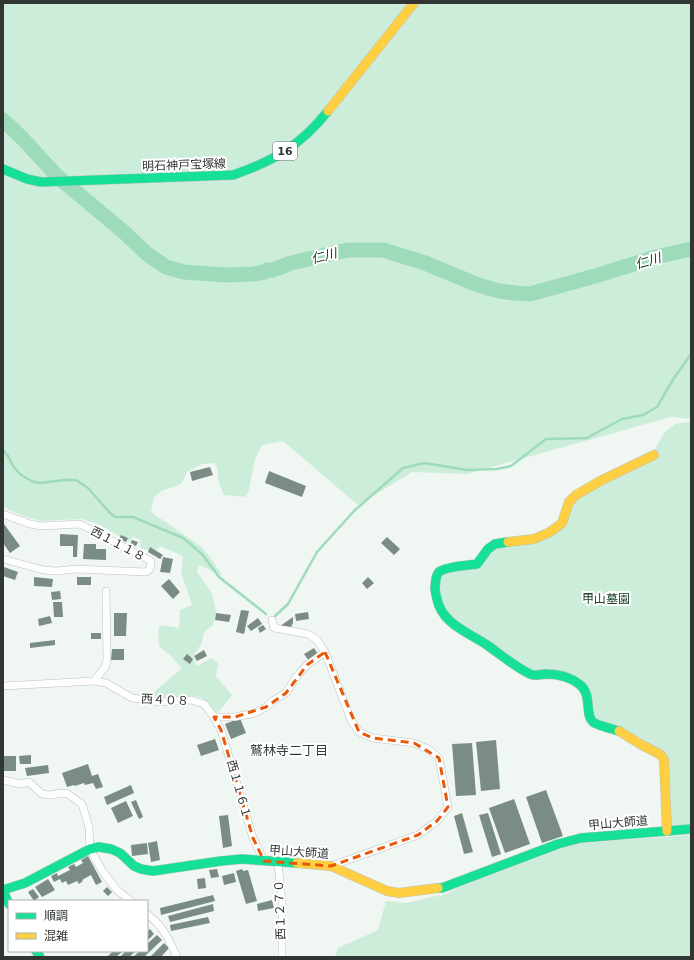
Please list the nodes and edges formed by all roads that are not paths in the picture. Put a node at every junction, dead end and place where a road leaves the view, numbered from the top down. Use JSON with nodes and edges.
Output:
{"nodes":[{"id":1,"x":414,"y":3,"type":"edge"},
{"id":2,"x":3,"y":169,"type":"edge"},
{"id":3,"x":654,"y":455,"type":"dead end"},
{"id":4,"x":3,"y":514,"type":"edge"},
{"id":5,"x":3,"y":559,"type":"edge"},
{"id":6,"x":106,"y":591,"type":"dead end"},
{"id":7,"x":272,"y":620,"type":"dead end"},
{"id":8,"x":325,"y":652,"type":"junction"},
{"id":9,"x":94,"y":682,"type":"junction"},
{"id":10,"x":3,"y":686,"type":"edge"},
{"id":11,"x":214,"y":717,"type":"junction"},
{"id":12,"x":3,"y":780,"type":"edge"},
{"id":13,"x":691,"y":830,"type":"edge"},
{"id":14,"x":667,"y":831,"type":"junction"},
{"id":15,"x":90,"y":849,"type":"junction"},
{"id":16,"x":264,"y":862,"type":"junction"},
{"id":17,"x":278,"y":863,"type":"junction"},
{"id":18,"x":332,"y":866,"type":"junction"},
{"id":19,"x":3,"y":890,"type":"edge"},
{"id":20,"x":130,"y":900,"type":"edge"},
{"id":21,"x":8,"y":902,"type":"edge"},
{"id":22,"x":148,"y":915,"type":"edge"},
{"id":23,"x":177,"y":957,"type":"edge"},
{"id":24,"x":282,"y":957,"type":"edge"}],
"edges":[{"from":1,"to":2,"type":"street","name":"明石神戸宝塚線","number":"16"},
{"from":3,"to":14,"type":"street"},
{"from":4,"to":5,"type":"street","name":"西１１１８"},
{"from":6,"to":9,"type":"street"},
{"from":7,"to":8,"type":"street"},
{"from":8,"to":11,"type":"street"},
{"from":8,"to":18,"type":"street"},
{"from":9,"to":10,"type":"street","name":"西４０８"},
{"from":9,"to":11,"type":"street","name":"西４０８"},
{"from":11,"to":16,"type":"street","name":"西１１６１"},
{"from":12,"to":15,"type":"street"},
{"from":13,"to":14,"type":"street","name":"甲山大師道"},
{"from":14,"to":18,"type":"street","name":"甲山大師道"},
{"from":15,"to":16,"type":"street","name":"甲山大師道"},
{"from":15,"to":19,"type":"street","name":"甲山大師道"},
{"from":15,"to":20,"type":"street"},
{"from":16,"to":17,"type":"street","name":"甲山大師道"},
{"from":17,"to":18,"type":"street","name":"甲山大師道"},
{"from":17,"to":24,"type":"street","name":"西１２７０"},
{"from":19,"to":21,"type":"street"},
{"from":22,"to":23,"type":"street"}]}
